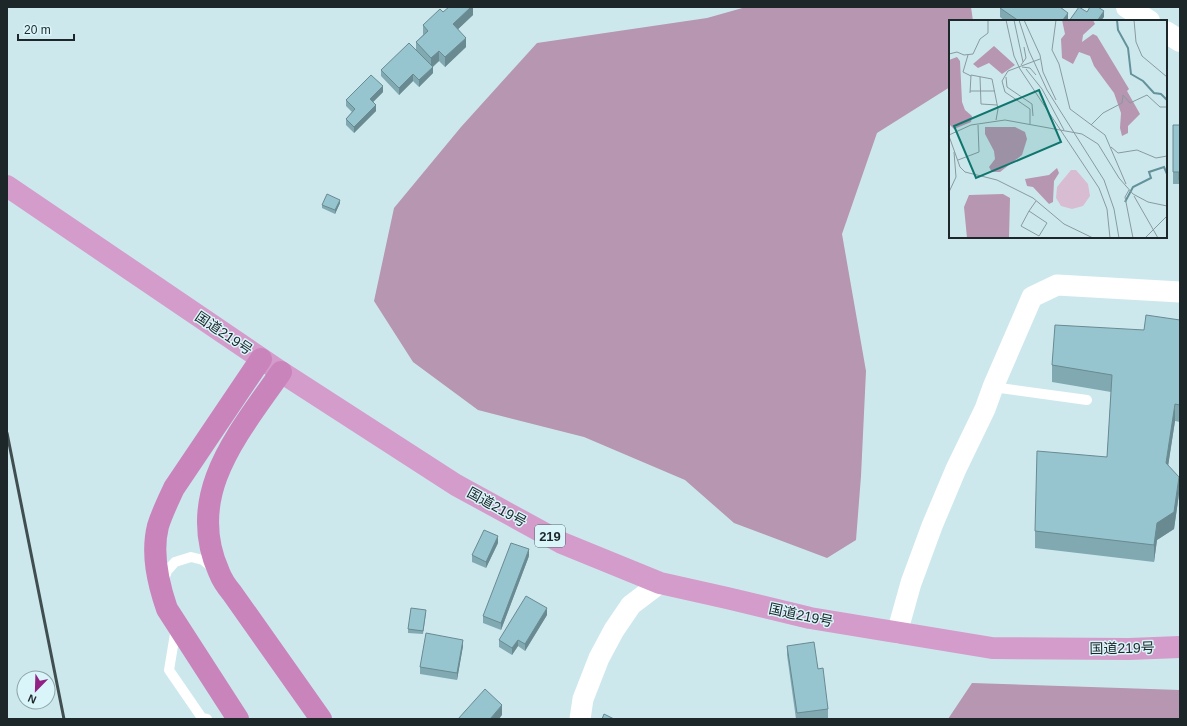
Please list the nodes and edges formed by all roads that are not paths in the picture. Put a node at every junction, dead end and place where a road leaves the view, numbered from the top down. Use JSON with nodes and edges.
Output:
{"nodes":[{"id":1,"x":1127,"y":7,"type":"edge"},
{"id":2,"x":1147,"y":20,"type":"edge"},
{"id":3,"x":1167,"y":33,"type":"edge"},
{"id":4,"x":1180,"y":41,"type":"edge"},
{"id":5,"x":7,"y":186,"type":"edge"},
{"id":6,"x":1180,"y":292,"type":"edge"},
{"id":7,"x":261,"y":359,"type":"junction"},
{"id":8,"x":281,"y":372,"type":"junction"},
{"id":9,"x":993,"y":387,"type":"junction"},
{"id":10,"x":1087,"y":400,"type":"dead end"},
{"id":11,"x":219,"y":573,"type":"junction"},
{"id":12,"x":660,"y":583,"type":"junction"},
{"id":13,"x":160,"y":590,"type":"junction"},
{"id":14,"x":177,"y":624,"type":"junction"},
{"id":15,"x":897,"y":633,"type":"junction"},
{"id":16,"x":1180,"y":647,"type":"edge"},
{"id":17,"x":308,"y":710,"type":"edge"},
{"id":18,"x":207,"y":719,"type":"edge"},
{"id":19,"x":238,"y":719,"type":"edge"},
{"id":20,"x":321,"y":719,"type":"edge"},
{"id":21,"x":580,"y":719,"type":"edge"}],
"edges":[{"from":1,"to":2,"type":"main road"},
{"from":3,"to":4,"type":"main road"},
{"from":5,"to":7,"type":"highway","name":"国道219号","number":"219"},
{"from":6,"to":9,"type":"street"},
{"from":7,"to":8,"type":"highway","name":"国道219号","number":"219"},
{"from":7,"to":13,"type":"highway"},
{"from":8,"to":11,"type":"highway"},
{"from":8,"to":12,"type":"highway","name":"国道219号","number":"219"},
{"from":9,"to":10,"type":"lane"},
{"from":9,"to":15,"type":"street"},
{"from":11,"to":13,"type":"lane"},
{"from":11,"to":17,"type":"highway"},
{"from":12,"to":15,"type":"highway","name":"国道219号","number":"219"},
{"from":12,"to":21,"type":"street"},
{"from":13,"to":14,"type":"highway"},
{"from":14,"to":18,"type":"lane"},
{"from":14,"to":19,"type":"highway"},
{"from":15,"to":16,"type":"highway","name":"国道219号","number":"219"},
{"from":17,"to":20,"type":"highway"}]}
